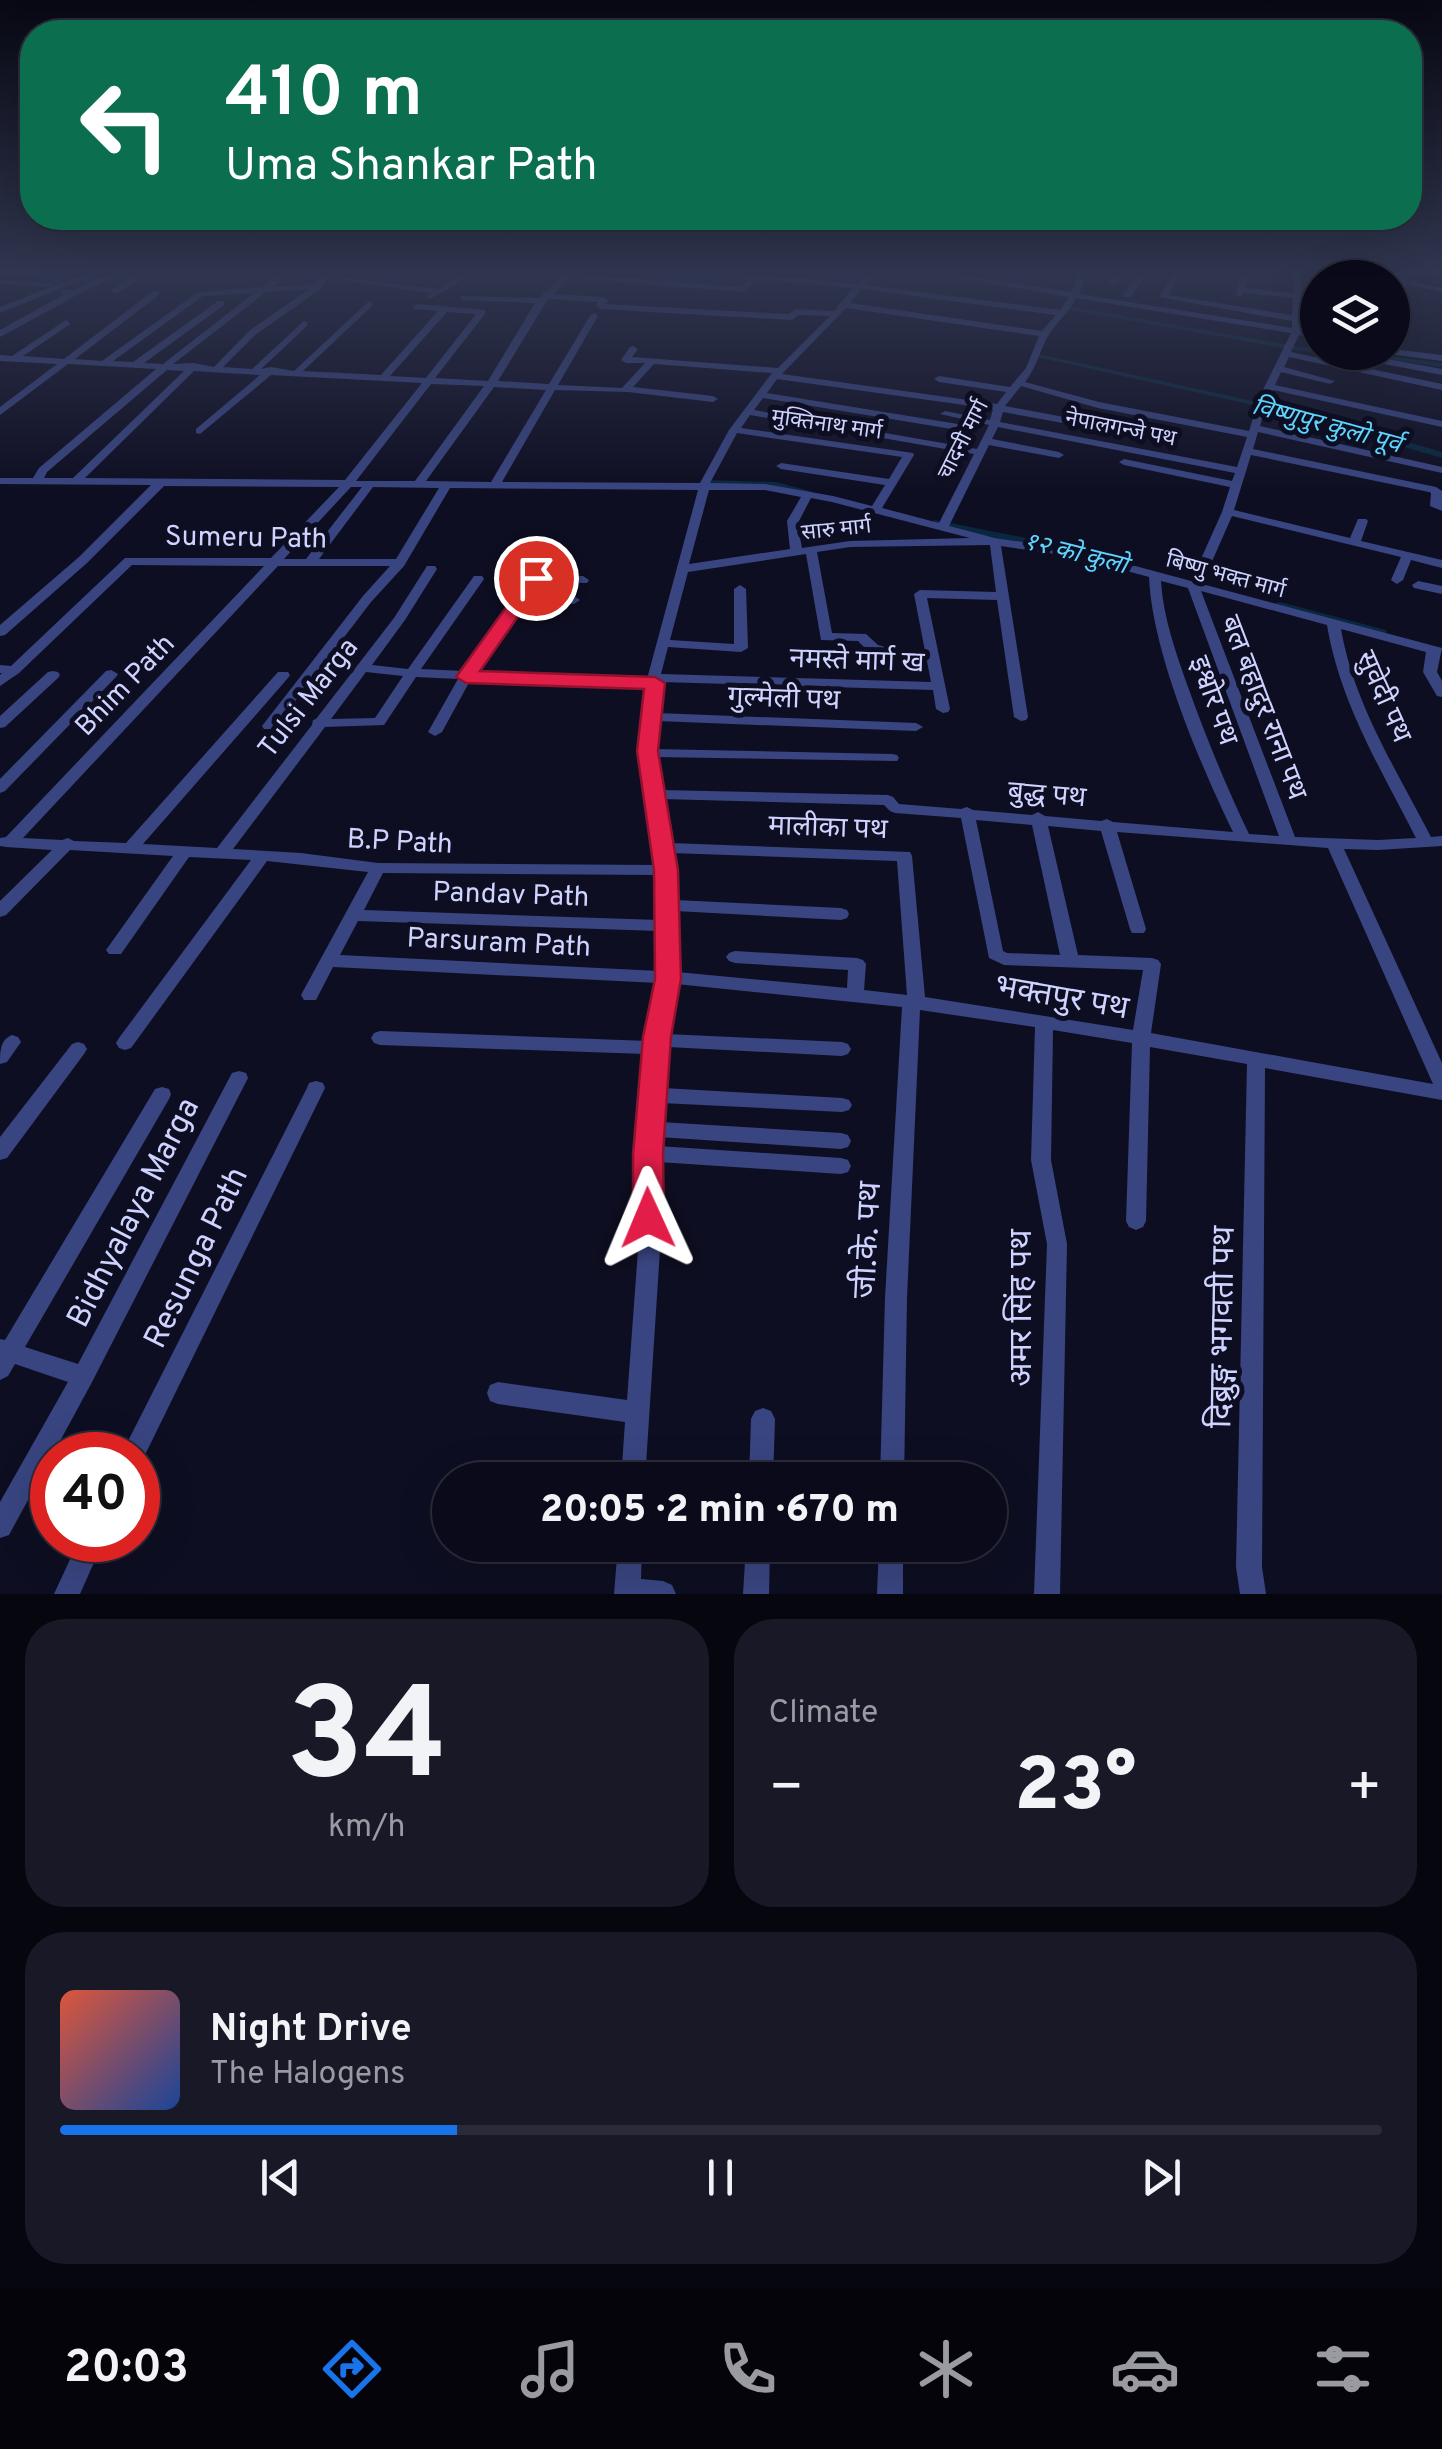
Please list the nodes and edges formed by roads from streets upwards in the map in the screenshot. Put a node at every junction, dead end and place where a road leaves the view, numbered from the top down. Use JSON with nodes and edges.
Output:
{"nodes":[{"id":1,"x":33,"y":345,"type":"edge"},
{"id":2,"x":86,"y":345,"type":"edge"},
{"id":3,"x":129,"y":345,"type":"edge"},
{"id":4,"x":162,"y":345,"type":"edge"},
{"id":5,"x":192,"y":345,"type":"edge"},
{"id":6,"x":240,"y":345,"type":"edge"},
{"id":7,"x":281,"y":345,"type":"edge"},
{"id":8,"x":325,"y":345,"type":"edge"},
{"id":9,"x":412,"y":345,"type":"edge"},
{"id":10,"x":456,"y":345,"type":"edge"},
{"id":11,"x":514,"y":345,"type":"edge"},
{"id":12,"x":578,"y":345,"type":"edge"},
{"id":13,"x":805,"y":345,"type":"edge"},
{"id":14,"x":1040,"y":345,"type":"edge"},
{"id":15,"x":1291,"y":345,"type":"edge"},
{"id":16,"x":633,"y":349,"type":"dead end"},
{"id":17,"x":1410,"y":353,"type":"edge"},
{"id":18,"x":1288,"y":354,"type":"junction"},
{"id":19,"x":1410,"y":357,"type":"edge"},
{"id":20,"x":0,"y":358,"type":"edge"},
{"id":21,"x":15,"y":358,"type":"junction"},
{"id":22,"x":1442,"y":358,"type":"edge"},
{"id":23,"x":66,"y":360,"type":"junction"},
{"id":24,"x":652,"y":361,"type":"junction"},
{"id":25,"x":106,"y":362,"type":"junction"},
{"id":26,"x":136,"y":364,"type":"junction"},
{"id":27,"x":168,"y":365,"type":"junction"},
{"id":28,"x":194,"y":366,"type":"junction"},
{"id":29,"x":218,"y":367,"type":"junction"},
{"id":30,"x":0,"y":368,"type":"edge"},
{"id":31,"x":256,"y":369,"type":"junction"},
{"id":32,"x":960,"y":369,"type":"dead end"},
{"id":33,"x":1279,"y":369,"type":"junction"},
{"id":34,"x":271,"y":370,"type":"junction"},
{"id":35,"x":298,"y":371,"type":"junction"},
{"id":36,"x":1442,"y":372,"type":"edge"},
{"id":37,"x":777,"y":374,"type":"junction"},
{"id":38,"x":385,"y":376,"type":"junction"},
{"id":39,"x":429,"y":379,"type":"junction"},
{"id":40,"x":938,"y":379,"type":"dead end"},
{"id":41,"x":1330,"y":380,"type":"dead end"},
{"id":42,"x":492,"y":381,"type":"junction"},
{"id":43,"x":952,"y":381,"type":"junction"},
{"id":44,"x":556,"y":384,"type":"junction"},
{"id":45,"x":1016,"y":387,"type":"junction"},
{"id":46,"x":1271,"y":387,"type":"junction"},
{"id":47,"x":1442,"y":387,"type":"edge"},
{"id":48,"x":630,"y":390,"type":"junction"},
{"id":49,"x":760,"y":395,"type":"junction"},
{"id":50,"x":713,"y":399,"type":"dead end"},
{"id":51,"x":1262,"y":405,"type":"junction"},
{"id":52,"x":998,"y":408,"type":"junction"},
{"id":53,"x":0,"y":412,"type":"edge"},
{"id":54,"x":748,"y":412,"type":"junction"},
{"id":55,"x":945,"y":414,"type":"dead end"},
{"id":56,"x":1104,"y":418,"type":"dead end"},
{"id":57,"x":1326,"y":422,"type":"dead end"},
{"id":58,"x":1442,"y":424,"type":"edge"},
{"id":59,"x":734,"y":430,"type":"junction"},
{"id":60,"x":200,"y":431,"type":"dead end"},
{"id":61,"x":1255,"y":431,"type":"junction"},
{"id":62,"x":987,"y":437,"type":"junction"},
{"id":63,"x":1250,"y":452,"type":"junction"},
{"id":64,"x":1059,"y":455,"type":"dead end"},
{"id":65,"x":1124,"y":462,"type":"dead end"},
{"id":66,"x":781,"y":466,"type":"dead end"},
{"id":67,"x":1442,"y":470,"type":"edge"},
{"id":68,"x":1240,"y":471,"type":"junction"},
{"id":69,"x":0,"y":482,"type":"edge"},
{"id":70,"x":36,"y":482,"type":"junction"},
{"id":71,"x":74,"y":483,"type":"junction"},
{"id":72,"x":160,"y":483,"type":"junction"},
{"id":73,"x":419,"y":483,"type":"junction"},
{"id":74,"x":447,"y":483,"type":"junction"},
{"id":75,"x":348,"y":484,"type":"junction"},
{"id":76,"x":370,"y":484,"type":"junction"},
{"id":77,"x":495,"y":484,"type":"junction"},
{"id":78,"x":892,"y":484,"type":"junction"},
{"id":79,"x":1237,"y":485,"type":"junction"},
{"id":80,"x":704,"y":486,"type":"junction"},
{"id":81,"x":808,"y":494,"type":"junction"},
{"id":82,"x":876,"y":508,"type":"junction"},
{"id":83,"x":1442,"y":508,"type":"edge"},
{"id":84,"x":1228,"y":512,"type":"junction"},
{"id":85,"x":1362,"y":521,"type":"dead end"},
{"id":86,"x":943,"y":526,"type":"junction"},
{"id":87,"x":828,"y":532,"type":"dead end"},
{"id":88,"x":795,"y":534,"type":"junction"},
{"id":89,"x":996,"y":541,"type":"junction"},
{"id":90,"x":1355,"y":542,"type":"junction"},
{"id":91,"x":803,"y":551,"type":"junction"},
{"id":92,"x":1406,"y":556,"type":"junction"},
{"id":93,"x":276,"y":561,"type":"junction"},
{"id":94,"x":310,"y":562,"type":"junction"},
{"id":95,"x":400,"y":563,"type":"junction"},
{"id":96,"x":1442,"y":564,"type":"edge"},
{"id":97,"x":432,"y":569,"type":"dead end"},
{"id":98,"x":682,"y":570,"type":"junction"},
{"id":99,"x":1155,"y":576,"type":"junction"},
{"id":100,"x":478,"y":579,"type":"dead end"},
{"id":101,"x":583,"y":580,"type":"dead end"},
{"id":102,"x":1397,"y":580,"type":"dead end"},
{"id":103,"x":1197,"y":584,"type":"junction"},
{"id":104,"x":1418,"y":584,"type":"dead end"},
{"id":105,"x":740,"y":590,"type":"dead end"},
{"id":106,"x":1442,"y":590,"type":"edge"},
{"id":107,"x":524,"y":595,"type":"junction"},
{"id":108,"x":1005,"y":596,"type":"junction"},
{"id":109,"x":574,"y":600,"type":"dead end"},
{"id":110,"x":860,"y":622,"type":"dead end"},
{"id":111,"x":1333,"y":622,"type":"junction"},
{"id":112,"x":0,"y":632,"type":"edge"},
{"id":113,"x":861,"y":638,"type":"junction"},
{"id":114,"x":663,"y":644,"type":"junction"},
{"id":115,"x":1437,"y":651,"type":"edge"},
{"id":116,"x":888,"y":657,"type":"dead end"},
{"id":117,"x":364,"y":668,"type":"junction"},
{"id":118,"x":7,"y":669,"type":"edge"},
{"id":119,"x":412,"y":673,"type":"junction"},
{"id":120,"x":111,"y":674,"type":"dead end"},
{"id":121,"x":54,"y":675,"type":"dead end"},
{"id":122,"x":283,"y":676,"type":"dead end"},
{"id":123,"x":466,"y":677,"type":"junction"},
{"id":124,"x":655,"y":680,"type":"junction"},
{"id":125,"x":0,"y":682,"type":"edge"},
{"id":126,"x":940,"y":686,"type":"junction"},
{"id":127,"x":1442,"y":693,"type":"edge"},
{"id":128,"x":943,"y":708,"type":"dead end"},
{"id":129,"x":1021,"y":716,"type":"dead end"},
{"id":130,"x":650,"y":717,"type":"junction"},
{"id":131,"x":318,"y":723,"type":"junction"},
{"id":132,"x":0,"y":724,"type":"edge"},
{"id":133,"x":269,"y":726,"type":"dead end"},
{"id":134,"x":916,"y":727,"type":"dead end"},
{"id":135,"x":435,"y":732,"type":"dead end"},
{"id":136,"x":648,"y":754,"type":"junction"},
{"id":137,"x":892,"y":758,"type":"dead end"},
{"id":138,"x":0,"y":788,"type":"edge"},
{"id":139,"x":651,"y":794,"type":"junction"},
{"id":140,"x":967,"y":812,"type":"junction"},
{"id":141,"x":1038,"y":818,"type":"junction"},
{"id":142,"x":1107,"y":824,"type":"junction"},
{"id":143,"x":1244,"y":837,"type":"junction"},
{"id":144,"x":5,"y":842,"type":"edge"},
{"id":145,"x":1289,"y":842,"type":"junction"},
{"id":146,"x":1434,"y":842,"type":"edge"},
{"id":147,"x":68,"y":843,"type":"junction"},
{"id":148,"x":1334,"y":844,"type":"junction"},
{"id":149,"x":132,"y":847,"type":"junction"},
{"id":150,"x":660,"y":848,"type":"junction"},
{"id":151,"x":184,"y":852,"type":"junction"},
{"id":152,"x":220,"y":855,"type":"junction"},
{"id":153,"x":262,"y":857,"type":"junction"},
{"id":154,"x":378,"y":868,"type":"junction"},
{"id":155,"x":666,"y":870,"type":"junction"},
{"id":156,"x":668,"y":904,"type":"junction"},
{"id":157,"x":0,"y":911,"type":"edge"},
{"id":158,"x":352,"y":914,"type":"junction"},
{"id":159,"x":840,"y":914,"type":"dead end"},
{"id":160,"x":668,"y":926,"type":"junction"},
{"id":161,"x":1138,"y":929,"type":"dead end"},
{"id":162,"x":115,"y":950,"type":"dead end"},
{"id":163,"x":735,"y":957,"type":"dead end"},
{"id":164,"x":1070,"y":960,"type":"junction"},
{"id":165,"x":327,"y":961,"type":"junction"},
{"id":166,"x":668,"y":979,"type":"junction"},
{"id":167,"x":310,"y":995,"type":"dead end"},
{"id":168,"x":855,"y":995,"type":"junction"},
{"id":169,"x":914,"y":1004,"type":"junction"},
{"id":170,"x":1044,"y":1023,"type":"junction"},
{"id":171,"x":380,"y":1038,"type":"dead end"},
{"id":172,"x":1142,"y":1040,"type":"junction"},
{"id":173,"x":125,"y":1043,"type":"dead end"},
{"id":174,"x":658,"y":1044,"type":"junction"},
{"id":175,"x":842,"y":1049,"type":"dead end"},
{"id":176,"x":78,"y":1050,"type":"dead end"},
{"id":177,"x":1256,"y":1061,"type":"junction"},
{"id":178,"x":239,"y":1078,"type":"dead end"},
{"id":179,"x":1442,"y":1084,"type":"edge"},
{"id":180,"x":316,"y":1088,"type":"dead end"},
{"id":181,"x":1442,"y":1093,"type":"edge"},
{"id":182,"x":162,"y":1094,"type":"dead end"},
{"id":183,"x":652,"y":1096,"type":"junction"},
{"id":184,"x":842,"y":1105,"type":"dead end"},
{"id":185,"x":650,"y":1129,"type":"junction"},
{"id":186,"x":841,"y":1140,"type":"dead end"},
{"id":187,"x":0,"y":1152,"type":"edge"},
{"id":188,"x":648,"y":1154,"type":"junction"},
{"id":189,"x":840,"y":1166,"type":"dead end"},
{"id":190,"x":1136,"y":1221,"type":"dead end"},
{"id":191,"x":3,"y":1357,"type":"edge"},
{"id":192,"x":83,"y":1376,"type":"junction"},
{"id":193,"x":498,"y":1392,"type":"dead end"},
{"id":194,"x":638,"y":1412,"type":"junction"},
{"id":195,"x":763,"y":1419,"type":"dead end"},
{"id":196,"x":144,"y":1432,"type":"edge"},
{"id":197,"x":634,"y":1462,"type":"edge"},
{"id":198,"x":761,"y":1462,"type":"edge"},
{"id":199,"x":892,"y":1462,"type":"edge"},
{"id":200,"x":0,"y":1526,"type":"edge"},
{"id":201,"x":82,"y":1562,"type":"edge"},
{"id":202,"x":629,"y":1562,"type":"edge"},
{"id":203,"x":757,"y":1562,"type":"edge"},
{"id":204,"x":891,"y":1562,"type":"edge"},
{"id":205,"x":628,"y":1592,"type":"edge"},
{"id":206,"x":67,"y":1594,"type":"edge"},
{"id":207,"x":663,"y":1594,"type":"edge"},
{"id":208,"x":756,"y":1594,"type":"edge"},
{"id":209,"x":890,"y":1594,"type":"edge"},
{"id":210,"x":1047,"y":1594,"type":"edge"},
{"id":211,"x":1253,"y":1594,"type":"edge"}],
"edges":[{"from":1,"to":21,"type":"street"},
{"from":2,"to":23,"type":"street"},
{"from":3,"to":25,"type":"street"},
{"from":4,"to":26,"type":"street"},
{"from":5,"to":27,"type":"street"},
{"from":6,"to":29,"type":"street"},
{"from":7,"to":31,"type":"street"},
{"from":8,"to":35,"type":"street"},
{"from":9,"to":38,"type":"street"},
{"from":10,"to":39,"type":"street","name":"Bhim Path"},
{"from":11,"to":42,"type":"street"},
{"from":12,"to":44,"type":"street"},
{"from":13,"to":37,"type":"street"},
{"from":14,"to":45,"type":"street","name":"चादनी मार्ग"},
{"from":15,"to":18,"type":"street"},
{"from":16,"to":24,"type":"street"},
{"from":17,"to":22,"type":"street"},
{"from":18,"to":33,"type":"street"},
{"from":18,"to":47,"type":"street"},
{"from":19,"to":36,"type":"street"},
{"from":20,"to":21,"type":"street"},
{"from":21,"to":23,"type":"street"},
{"from":21,"to":30,"type":"street"},
{"from":23,"to":25,"type":"street"},
{"from":23,"to":53,"type":"street"},
{"from":24,"to":37,"type":"street"},
{"from":24,"to":48,"type":"street"},
{"from":25,"to":26,"type":"street"},
{"from":26,"to":27,"type":"street"},
{"from":27,"to":28,"type":"street"},
{"from":27,"to":70,"type":"street"},
{"from":28,"to":29,"type":"street"},
{"from":28,"to":71,"type":"street"},
{"from":29,"to":31,"type":"street"},
{"from":31,"to":34,"type":"street"},
{"from":32,"to":43,"type":"street"},
{"from":33,"to":41,"type":"street"},
{"from":33,"to":46,"type":"street"},
{"from":34,"to":35,"type":"street"},
{"from":34,"to":60,"type":"street"},
{"from":35,"to":38,"type":"street"},
{"from":37,"to":49,"type":"street"},
{"from":37,"to":52,"type":"street"},
{"from":38,"to":39,"type":"street"},
{"from":39,"to":42,"type":"street"},
{"from":39,"to":75,"type":"street","name":"Bhim Path"},
{"from":40,"to":43,"type":"street"},
{"from":42,"to":44,"type":"street"},
{"from":42,"to":73,"type":"street"},
{"from":43,"to":45,"type":"street"},
{"from":44,"to":48,"type":"street"},
{"from":44,"to":77,"type":"street"},
{"from":45,"to":52,"type":"street","name":"चादनी मार्ग"},
{"from":45,"to":61,"type":"street"},
{"from":46,"to":51,"type":"street"},
{"from":46,"to":58,"type":"street"},
{"from":48,"to":50,"type":"street"},
{"from":49,"to":54,"type":"street"},
{"from":49,"to":62,"type":"street"},
{"from":51,"to":57,"type":"street"},
{"from":51,"to":61,"type":"street"},
{"from":52,"to":56,"type":"street"},
{"from":52,"to":62,"type":"street","name":"चादनी मार्ग"},
{"from":54,"to":59,"type":"street"},
{"from":54,"to":62,"type":"street"},
{"from":55,"to":62,"type":"street"},
{"from":59,"to":78,"type":"street","name":"मुक्तिनाथ मार्ग"},
{"from":59,"to":80,"type":"street"},
{"from":61,"to":63,"type":"street"},
{"from":61,"to":67,"type":"street"},
{"from":62,"to":64,"type":"street"},
{"from":62,"to":68,"type":"street","name":"नेपालगन्जे पथ"},
{"from":62,"to":86,"type":"street","name":"चादनी मार्ग"},
{"from":63,"to":68,"type":"street"},
{"from":63,"to":83,"type":"street"},
{"from":65,"to":79,"type":"street"},
{"from":66,"to":78,"type":"street"},
{"from":68,"to":79,"type":"street"},
{"from":69,"to":70,"type":"street","name":"बिष्णु भक्त मार्ग"},
{"from":70,"to":71,"type":"street","name":"बिष्णु भक्त मार्ग"},
{"from":71,"to":72,"type":"street","name":"बिष्णु भक्त मार्ग"},
{"from":72,"to":75,"type":"street","name":"बिष्णु भक्त मार्ग"},
{"from":72,"to":112,"type":"street"},
{"from":73,"to":74,"type":"street","name":"बिष्णु भक्त मार्ग"},
{"from":73,"to":76,"type":"street","name":"बिष्णु भक्त मार्ग"},
{"from":74,"to":77,"type":"street","name":"बिष्णु भक्त मार्ग"},
{"from":74,"to":95,"type":"street"},
{"from":75,"to":76,"type":"street","name":"बिष्णु भक्त मार्ग"},
{"from":75,"to":93,"type":"street","name":"Bhim Path"},
{"from":76,"to":94,"type":"street"},
{"from":77,"to":80,"type":"street","name":"बिष्णु भक्त मार्ग"},
{"from":78,"to":82,"type":"street","name":"मुक्तिनाथ मार्ग"},
{"from":79,"to":84,"type":"street"},
{"from":80,"to":81,"type":"street","name":"बिष्णु भक्त मार्ग"},
{"from":80,"to":98,"type":"street"},
{"from":81,"to":82,"type":"street","name":"बिष्णु भक्त मार्ग"},
{"from":81,"to":88,"type":"street"},
{"from":82,"to":86,"type":"street","name":"बिष्णु भक्त मार्ग"},
{"from":84,"to":90,"type":"street"},
{"from":84,"to":103,"type":"street"},
{"from":85,"to":90,"type":"street"},
{"from":86,"to":89,"type":"street","name":"बिष्णु भक्त मार्ग"},
{"from":87,"to":88,"type":"street"},
{"from":88,"to":91,"type":"street"},
{"from":89,"to":91,"type":"street","name":"सारु मार्ग"},
{"from":89,"to":99,"type":"street","name":"बिष्णु भक्त मार्ग"},
{"from":89,"to":108,"type":"street"},
{"from":90,"to":92,"type":"street"},
{"from":91,"to":98,"type":"street","name":"सारु मार्ग"},
{"from":91,"to":113,"type":"street"},
{"from":92,"to":96,"type":"street"},
{"from":92,"to":102,"type":"street"},
{"from":93,"to":94,"type":"street","name":"Sumeru Path"},
{"from":93,"to":118,"type":"street","name":"Sumeru Path"},
{"from":93,"to":144,"type":"street","name":"Bhim Path"},
{"from":94,"to":95,"type":"street","name":"Sumeru Path"},
{"from":95,"to":133,"type":"street"},
{"from":97,"to":117,"type":"street","name":"Tulsi Marga"},
{"from":98,"to":114,"type":"street"},
{"from":99,"to":103,"type":"street","name":"बिष्णु भक्त मार्ग"},
{"from":99,"to":143,"type":"street","name":"इश्वोर पथ"},
{"from":100,"to":119,"type":"street"},
{"from":101,"to":107,"type":"street"},
{"from":103,"to":111,"type":"street","name":"बिष्णु भक्त मार्ग"},
{"from":103,"to":145,"type":"street","name":"बल बहादुर राना पथ"},
{"from":104,"to":106,"type":"street"},
{"from":105,"to":114,"type":"street"},
{"from":107,"to":109,"type":"street"},
{"from":107,"to":123,"type":"street"},
{"from":108,"to":126,"type":"street","name":"नमस्ते मार्ग ख"},
{"from":108,"to":129,"type":"street"},
{"from":110,"to":113,"type":"street"},
{"from":111,"to":115,"type":"street","name":"बिष्णु भक्त मार्ग"},
{"from":111,"to":146,"type":"street","name":"सुवेदी पथ"},
{"from":113,"to":116,"type":"street"},
{"from":114,"to":124,"type":"street"},
{"from":115,"to":127,"type":"street"},
{"from":117,"to":119,"type":"street","name":"नमस्ते मार्ग ख"},
{"from":117,"to":131,"type":"street","name":"Tulsi Marga"},
{"from":118,"to":125,"type":"street","name":"Sumeru Path"},
{"from":119,"to":123,"type":"street","name":"नमस्ते मार्ग ख"},
{"from":119,"to":131,"type":"street"},
{"from":120,"to":138,"type":"street"},
{"from":121,"to":132,"type":"street"},
{"from":122,"to":149,"type":"street"},
{"from":123,"to":124,"type":"street","name":"नमस्ते मार्ग ख"},
{"from":123,"to":135,"type":"street"},
{"from":124,"to":126,"type":"street","name":"नमस्ते मार्ग ख"},
{"from":124,"to":130,"type":"street"},
{"from":126,"to":128,"type":"street"},
{"from":130,"to":134,"type":"street","name":"गुल्मेली पथ"},
{"from":130,"to":136,"type":"street"},
{"from":131,"to":152,"type":"street","name":"Tulsi Marga"},
{"from":136,"to":137,"type":"street"},
{"from":136,"to":139,"type":"street"},
{"from":139,"to":140,"type":"street","name":"बुद्ध पथ"},
{"from":139,"to":150,"type":"street"},
{"from":140,"to":141,"type":"street","name":"बुद्ध पथ"},
{"from":140,"to":164,"type":"street"},
{"from":141,"to":142,"type":"street","name":"बुद्ध पथ"},
{"from":141,"to":164,"type":"street"},
{"from":142,"to":143,"type":"street","name":"बुद्ध पथ"},
{"from":142,"to":161,"type":"street"},
{"from":143,"to":145,"type":"street","name":"बुद्ध पथ"},
{"from":144,"to":147,"type":"street","name":"B.P Path"},
{"from":145,"to":148,"type":"street","name":"बुद्ध पथ"},
{"from":146,"to":148,"type":"street","name":"बुद्ध पथ"},
{"from":147,"to":149,"type":"street","name":"B.P Path"},
{"from":147,"to":157,"type":"street"},
{"from":148,"to":179,"type":"street"},
{"from":149,"to":151,"type":"street","name":"B.P Path"},
{"from":150,"to":155,"type":"street"},
{"from":150,"to":169,"type":"street","name":"मालीका पथ"},
{"from":151,"to":152,"type":"street","name":"B.P Path"},
{"from":151,"to":162,"type":"street"},
{"from":152,"to":153,"type":"street","name":"B.P Path"},
{"from":153,"to":154,"type":"street","name":"B.P Path"},
{"from":153,"to":173,"type":"street"},
{"from":154,"to":155,"type":"street","name":"B.P Path"},
{"from":154,"to":158,"type":"street"},
{"from":155,"to":156,"type":"street"},
{"from":156,"to":159,"type":"street"},
{"from":156,"to":160,"type":"street"},
{"from":158,"to":160,"type":"street","name":"Pandav Path"},
{"from":158,"to":165,"type":"street"},
{"from":160,"to":166,"type":"street"},
{"from":163,"to":168,"type":"street"},
{"from":164,"to":172,"type":"street"},
{"from":165,"to":166,"type":"street","name":"Parsuram Path"},
{"from":165,"to":167,"type":"street"},
{"from":166,"to":168,"type":"street","name":"भक्तपुर पथ"},
{"from":166,"to":174,"type":"street"},
{"from":168,"to":169,"type":"street","name":"भक्तपुर पथ"},
{"from":169,"to":170,"type":"street","name":"भक्तपुर पथ"},
{"from":169,"to":199,"type":"street","name":"जी.के. पथ"},
{"from":170,"to":172,"type":"street","name":"भक्तपुर पथ"},
{"from":170,"to":210,"type":"street","name":"अमर सिंह पथ"},
{"from":171,"to":174,"type":"street"},
{"from":172,"to":177,"type":"street","name":"भक्तपुर पथ"},
{"from":172,"to":190,"type":"street"},
{"from":174,"to":175,"type":"street"},
{"from":174,"to":183,"type":"street"},
{"from":176,"to":187,"type":"street"},
{"from":177,"to":181,"type":"street","name":"भक्तपुर पथ"},
{"from":177,"to":211,"type":"street","name":"दिब्रुङ्ग भगवती पथ"},
{"from":178,"to":192,"type":"street","name":"Bidhyalaya Marga"},
{"from":180,"to":196,"type":"street","name":"Resunga Path"},
{"from":182,"to":191,"type":"street"},
{"from":183,"to":184,"type":"street"},
{"from":183,"to":185,"type":"street"},
{"from":185,"to":186,"type":"street"},
{"from":185,"to":188,"type":"street"},
{"from":188,"to":189,"type":"street"},
{"from":188,"to":194,"type":"street"},
{"from":191,"to":192,"type":"street"},
{"from":192,"to":200,"type":"street","name":"Bidhyalaya Marga"},
{"from":193,"to":194,"type":"street"},
{"from":194,"to":197,"type":"street"},
{"from":195,"to":198,"type":"street"},
{"from":201,"to":206,"type":"street"},
{"from":202,"to":205,"type":"street"},
{"from":203,"to":208,"type":"street"},
{"from":204,"to":209,"type":"street"},
{"from":205,"to":207,"type":"street"}]}
